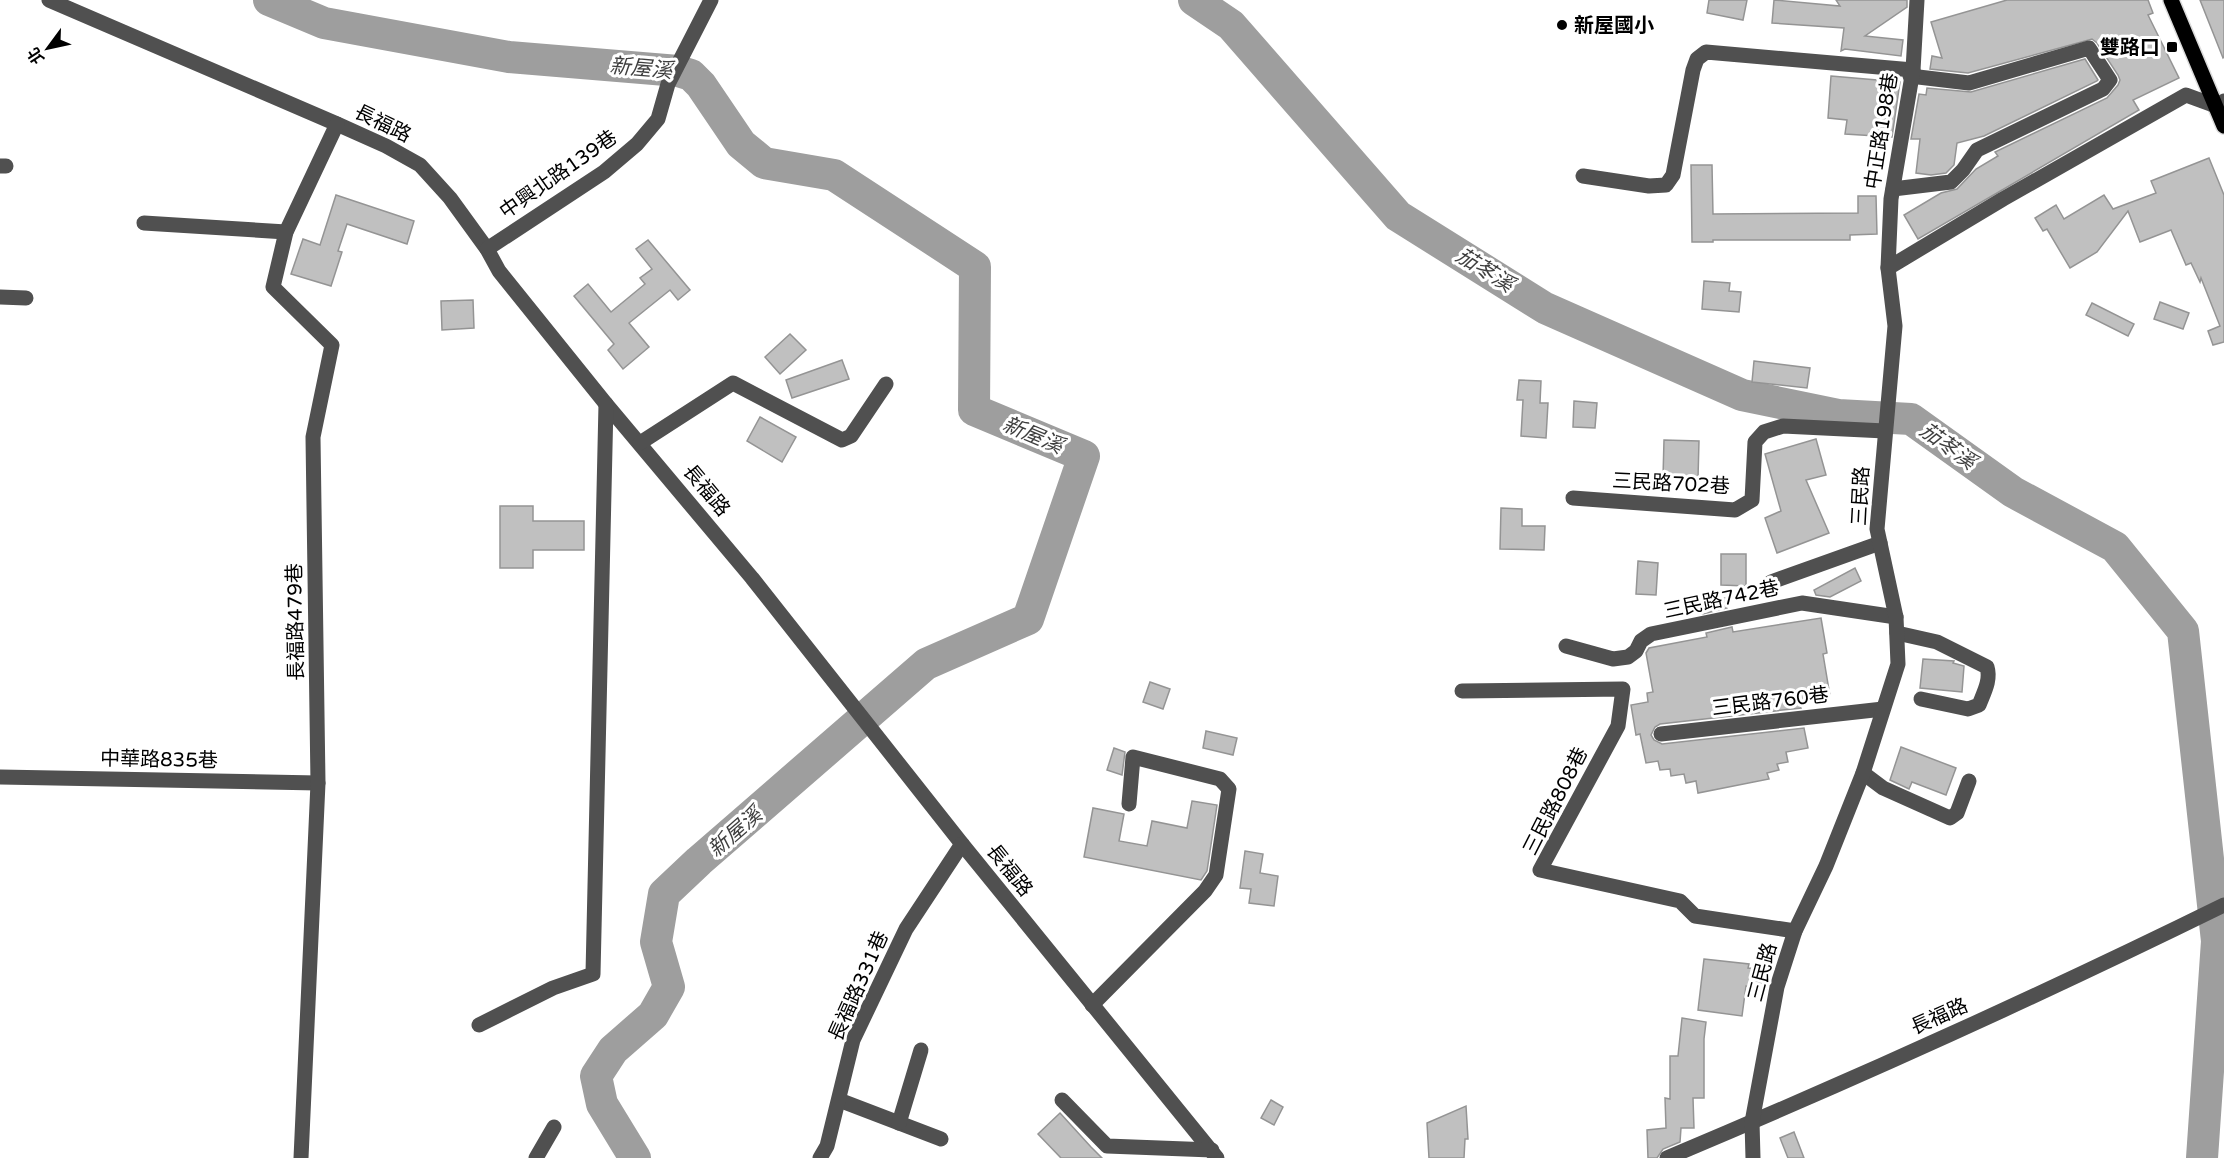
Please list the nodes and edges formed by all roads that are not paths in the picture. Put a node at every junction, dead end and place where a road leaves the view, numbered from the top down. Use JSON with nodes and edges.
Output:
{"nodes":[{"id":1,"x":49,"y":0,"type":"edge"},
{"id":2,"x":711,"y":0,"type":"edge"},
{"id":3,"x":1917,"y":0,"type":"edge"},
{"id":4,"x":2171,"y":0,"type":"edge"},
{"id":5,"x":1911,"y":73,"type":"junction"},
{"id":6,"x":2220,"y":104,"type":"edge"},
{"id":7,"x":337,"y":124,"type":"junction"},
{"id":8,"x":2224,"y":126,"type":"edge"},
{"id":9,"x":1583,"y":176,"type":"dead end"},
{"id":10,"x":1893,"y":189,"type":"junction"},
{"id":11,"x":144,"y":223,"type":"dead end"},
{"id":12,"x":286,"y":232,"type":"junction"},
{"id":13,"x":487,"y":249,"type":"junction"},
{"id":14,"x":1888,"y":268,"type":"junction"},
{"id":15,"x":0,"y":297,"type":"edge"},
{"id":16,"x":26,"y":298,"type":"dead end"},
{"id":17,"x":886,"y":384,"type":"dead end"},
{"id":18,"x":606,"y":404,"type":"junction"},
{"id":19,"x":1885,"y":429,"type":"junction"},
{"id":20,"x":639,"y":442,"type":"junction"},
{"id":21,"x":1573,"y":498,"type":"dead end"},
{"id":22,"x":1880,"y":543,"type":"junction"},
{"id":23,"x":1771,"y":582,"type":"dead end"},
{"id":24,"x":1896,"y":617,"type":"junction"},
{"id":25,"x":1897,"y":633,"type":"junction"},
{"id":26,"x":1566,"y":646,"type":"dead end"},
{"id":27,"x":1462,"y":691,"type":"dead end"},
{"id":28,"x":1920,"y":699,"type":"dead end"},
{"id":29,"x":1883,"y":709,"type":"junction"},
{"id":30,"x":1661,"y":734,"type":"dead end"},
{"id":31,"x":1863,"y":773,"type":"junction"},
{"id":32,"x":0,"y":777,"type":"edge"},
{"id":33,"x":1969,"y":781,"type":"dead end"},
{"id":34,"x":318,"y":783,"type":"junction"},
{"id":35,"x":1129,"y":804,"type":"dead end"},
{"id":36,"x":962,"y":844,"type":"junction"},
{"id":37,"x":2224,"y":905,"type":"edge"},
{"id":38,"x":1795,"y":931,"type":"junction"},
{"id":39,"x":1092,"y":1005,"type":"junction"},
{"id":40,"x":478,"y":1025,"type":"dead end"},
{"id":41,"x":921,"y":1050,"type":"dead end"},
{"id":42,"x":838,"y":1100,"type":"junction"},
{"id":43,"x":1062,"y":1100,"type":"dead end"},
{"id":44,"x":1752,"y":1122,"type":"junction"},
{"id":45,"x":899,"y":1123,"type":"junction"},
{"id":46,"x":554,"y":1127,"type":"dead end"},
{"id":47,"x":941,"y":1139,"type":"dead end"},
{"id":48,"x":1214,"y":1154,"type":"edge"},
{"id":49,"x":301,"y":1158,"type":"edge"},
{"id":50,"x":536,"y":1158,"type":"edge"},
{"id":51,"x":820,"y":1158,"type":"edge"},
{"id":52,"x":1667,"y":1158,"type":"edge"},
{"id":53,"x":1753,"y":1158,"type":"edge"}],
"edges":[{"from":1,"to":7,"type":"street","name":"長福路"},
{"from":2,"to":13,"type":"street","name":"中興北路139巷"},
{"from":3,"to":5,"type":"street","name":"中正路198巷"},
{"from":4,"to":6,"type":"main road"},
{"from":5,"to":9,"type":"street"},
{"from":5,"to":10,"type":"street","name":"中正路198巷"},
{"from":5,"to":10,"type":"street"},
{"from":6,"to":8,"type":"main road"},
{"from":6,"to":14,"type":"street"},
{"from":7,"to":12,"type":"street","name":"長福路479巷"},
{"from":7,"to":13,"type":"street","name":"長福路"},
{"from":10,"to":14,"type":"street","name":"中正路198巷"},
{"from":11,"to":12,"type":"street"},
{"from":12,"to":34,"type":"street","name":"長福路479巷"},
{"from":13,"to":18,"type":"street","name":"長福路"},
{"from":14,"to":19,"type":"street","name":"三民路"},
{"from":15,"to":16,"type":"street"},
{"from":17,"to":20,"type":"street"},
{"from":18,"to":20,"type":"street","name":"長福路"},
{"from":18,"to":40,"type":"street"},
{"from":19,"to":21,"type":"street","name":"三民路702巷"},
{"from":19,"to":22,"type":"street","name":"三民路"},
{"from":20,"to":36,"type":"street","name":"長福路"},
{"from":22,"to":23,"type":"street"},
{"from":22,"to":24,"type":"street","name":"三民路"},
{"from":24,"to":25,"type":"street","name":"三民路"},
{"from":24,"to":26,"type":"street","name":"三民路742巷"},
{"from":25,"to":28,"type":"street"},
{"from":25,"to":29,"type":"street","name":"三民路"},
{"from":27,"to":38,"type":"street","name":"三民路808巷"},
{"from":29,"to":30,"type":"street","name":"三民路760巷"},
{"from":29,"to":31,"type":"street","name":"三民路"},
{"from":31,"to":33,"type":"street"},
{"from":31,"to":38,"type":"street","name":"三民路"},
{"from":32,"to":34,"type":"street","name":"中華路835巷"},
{"from":34,"to":49,"type":"street","name":"長福路479巷"},
{"from":35,"to":39,"type":"street"},
{"from":36,"to":39,"type":"street","name":"長福路"},
{"from":36,"to":42,"type":"street","name":"長福路331巷"},
{"from":37,"to":44,"type":"street","name":"長福路"},
{"from":38,"to":44,"type":"street","name":"三民路"},
{"from":39,"to":48,"type":"street","name":"長福路"},
{"from":41,"to":45,"type":"street"},
{"from":42,"to":45,"type":"street"},
{"from":42,"to":51,"type":"street","name":"長福路331巷"},
{"from":43,"to":48,"type":"street"},
{"from":44,"to":52,"type":"street","name":"長福路"},
{"from":44,"to":53,"type":"street","name":"三民路"},
{"from":45,"to":47,"type":"street"},
{"from":46,"to":50,"type":"street"}]}
